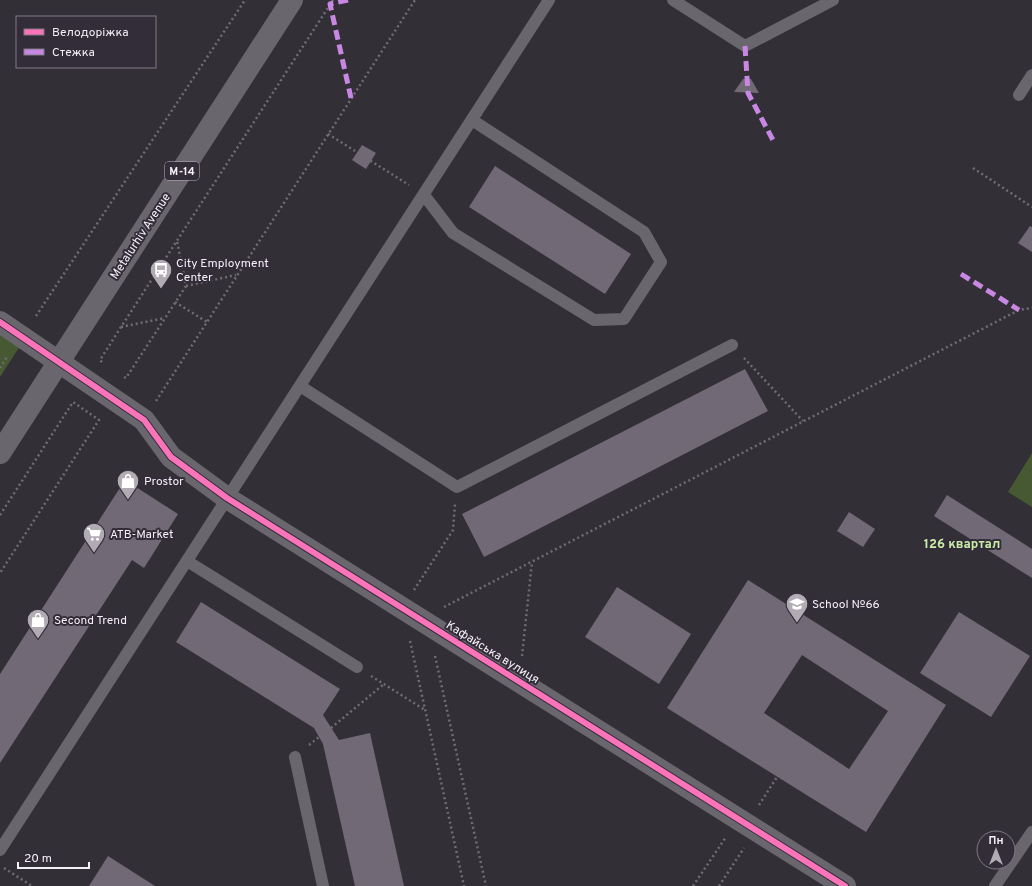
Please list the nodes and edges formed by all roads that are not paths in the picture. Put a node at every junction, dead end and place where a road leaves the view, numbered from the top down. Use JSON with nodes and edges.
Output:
{"nodes":[{"id":1,"x":292,"y":0,"type":"edge"},
{"id":2,"x":549,"y":0,"type":"edge"},
{"id":3,"x":673,"y":0,"type":"edge"},
{"id":4,"x":833,"y":0,"type":"edge"},
{"id":5,"x":1032,"y":75,"type":"edge"},
{"id":6,"x":1019,"y":95,"type":"dead end"},
{"id":7,"x":472,"y":120,"type":"junction"},
{"id":8,"x":424,"y":195,"type":"junction"},
{"id":9,"x":0,"y":322,"type":"edge"},
{"id":10,"x":732,"y":345,"type":"road end"},
{"id":11,"x":59,"y":362,"type":"junction"},
{"id":12,"x":300,"y":386,"type":"junction"},
{"id":13,"x":0,"y":453,"type":"edge"},
{"id":14,"x":227,"y":498,"type":"junction"},
{"id":15,"x":187,"y":561,"type":"junction"},
{"id":16,"x":357,"y":668,"type":"road end"},
{"id":17,"x":294,"y":757,"type":"dead end"},
{"id":18,"x":1032,"y":832,"type":"edge"},
{"id":19,"x":0,"y":850,"type":"edge"},
{"id":20,"x":323,"y":886,"type":"edge"},
{"id":21,"x":845,"y":886,"type":"edge"},
{"id":22,"x":995,"y":886,"type":"edge"}],
"edges":[{"from":1,"to":11,"type":"main road","name":"Metalurhiv Avenue","number":"М-14"},
{"from":2,"to":7,"type":"lane"},
{"from":3,"to":4,"type":"lane"},
{"from":5,"to":6,"type":"lane"},
{"from":7,"to":8,"type":"lane"},
{"from":7,"to":8,"type":"lane"},
{"from":8,"to":12,"type":"lane"},
{"from":9,"to":11,"type":"main road","name":"Кафайська вулиця"},
{"from":10,"to":12,"type":"lane"},
{"from":11,"to":13,"type":"main road","name":"Metalurhiv Avenue","number":"М-14"},
{"from":11,"to":14,"type":"main road","name":"Кафайська вулиця"},
{"from":12,"to":14,"type":"lane"},
{"from":14,"to":15,"type":"lane"},
{"from":14,"to":21,"type":"main road","name":"Кафайська вулиця"},
{"from":15,"to":16,"type":"lane"},
{"from":15,"to":19,"type":"lane"},
{"from":17,"to":20,"type":"lane"},
{"from":18,"to":22,"type":"lane"}]}
